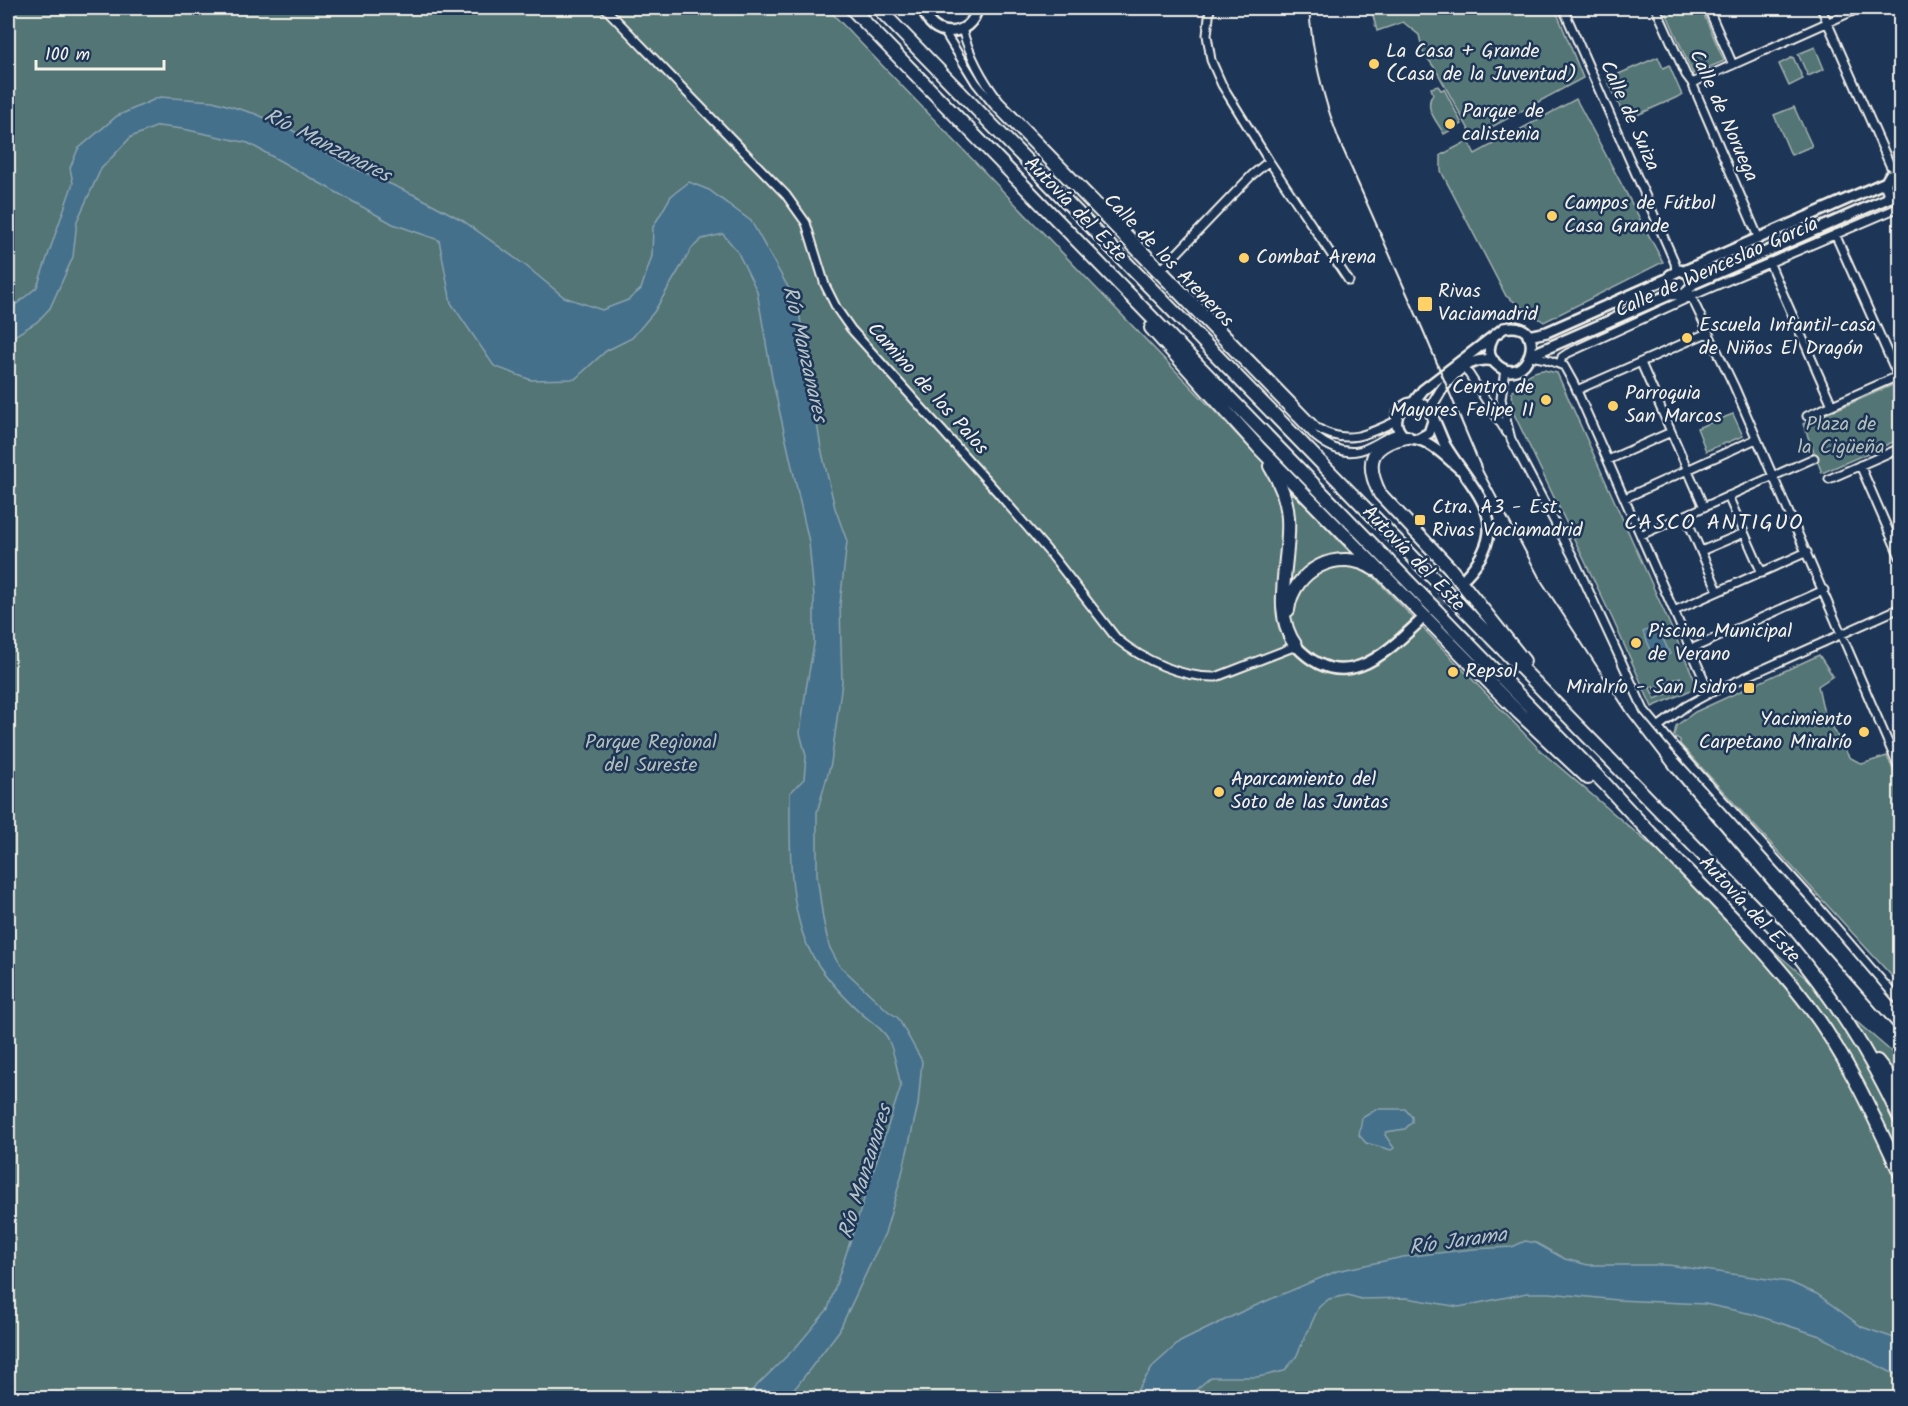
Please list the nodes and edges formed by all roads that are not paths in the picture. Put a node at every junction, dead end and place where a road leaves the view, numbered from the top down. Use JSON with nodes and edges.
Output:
{"nodes":[{"id":1,"x":605,"y":8,"type":"edge"},
{"id":2,"x":850,"y":8,"type":"edge"},
{"id":3,"x":878,"y":8,"type":"edge"},
{"id":4,"x":924,"y":8,"type":"edge"},
{"id":5,"x":977,"y":8,"type":"edge"},
{"id":6,"x":1210,"y":8,"type":"edge"},
{"id":7,"x":1563,"y":8,"type":"edge"},
{"id":8,"x":1656,"y":8,"type":"edge"},
{"id":9,"x":1708,"y":8,"type":"edge"},
{"id":10,"x":1821,"y":8,"type":"edge"},
{"id":11,"x":1860,"y":8,"type":"edge"},
{"id":12,"x":1827,"y":22,"type":"junction"},
{"id":13,"x":962,"y":29,"type":"junction"},
{"id":14,"x":944,"y":31,"type":"junction"},
{"id":15,"x":1733,"y":64,"type":"junction"},
{"id":16,"x":1692,"y":82,"type":"junction"},
{"id":17,"x":1269,"y":161,"type":"junction"},
{"id":18,"x":1890,"y":165,"type":"junction"},
{"id":19,"x":1900,"y":172,"type":"edge"},
{"id":20,"x":1888,"y":180,"type":"junction"},
{"id":21,"x":1898,"y":198,"type":"edge"},
{"id":22,"x":1895,"y":209,"type":"dead end"},
{"id":23,"x":1835,"y":234,"type":"junction"},
{"id":24,"x":1759,"y":239,"type":"junction"},
{"id":25,"x":1769,"y":262,"type":"junction"},
{"id":26,"x":1162,"y":269,"type":"junction"},
{"id":27,"x":1680,"y":271,"type":"junction"},
{"id":28,"x":1668,"y":278,"type":"junction"},
{"id":29,"x":1350,"y":281,"type":"dead end"},
{"id":30,"x":1691,"y":291,"type":"junction"},
{"id":31,"x":1674,"y":294,"type":"junction"},
{"id":32,"x":1139,"y":306,"type":"junction"},
{"id":33,"x":1707,"y":333,"type":"junction"},
{"id":34,"x":1528,"y":336,"type":"junction"},
{"id":35,"x":1493,"y":337,"type":"junction"},
{"id":36,"x":1531,"y":356,"type":"junction"},
{"id":37,"x":1494,"y":361,"type":"junction"},
{"id":38,"x":1641,"y":363,"type":"junction"},
{"id":39,"x":1560,"y":364,"type":"junction"},
{"id":40,"x":1463,"y":368,"type":"junction"},
{"id":41,"x":1506,"y":369,"type":"junction"},
{"id":42,"x":1899,"y":378,"type":"edge"},
{"id":43,"x":1577,"y":390,"type":"junction"},
{"id":44,"x":1413,"y":403,"type":"junction"},
{"id":45,"x":1832,"y":405,"type":"junction"},
{"id":46,"x":1432,"y":416,"type":"junction"},
{"id":47,"x":1807,"y":416,"type":"dead end"},
{"id":48,"x":1396,"y":421,"type":"junction"},
{"id":49,"x":1671,"y":432,"type":"junction"},
{"id":50,"x":1408,"y":436,"type":"junction"},
{"id":51,"x":1511,"y":439,"type":"junction"},
{"id":52,"x":1756,"y":440,"type":"junction"},
{"id":53,"x":1900,"y":448,"type":"edge"},
{"id":54,"x":1261,"y":450,"type":"junction"},
{"id":55,"x":1814,"y":458,"type":"dead end"},
{"id":56,"x":1608,"y":460,"type":"junction"},
{"id":57,"x":1860,"y":465,"type":"junction"},
{"id":58,"x":1461,"y":469,"type":"junction"},
{"id":59,"x":1687,"y":471,"type":"junction"},
{"id":60,"x":1773,"y":476,"type":"junction"},
{"id":61,"x":1829,"y":478,"type":"dead end"},
{"id":62,"x":1728,"y":496,"type":"junction"},
{"id":63,"x":1625,"y":498,"type":"junction"},
{"id":64,"x":1704,"y":507,"type":"junction"},
{"id":65,"x":1685,"y":515,"type":"junction"},
{"id":66,"x":1744,"y":532,"type":"junction"},
{"id":67,"x":1641,"y":535,"type":"junction"},
{"id":68,"x":1701,"y":551,"type":"junction"},
{"id":69,"x":1807,"y":552,"type":"junction"},
{"id":70,"x":1900,"y":557,"type":"edge"},
{"id":71,"x":1762,"y":573,"type":"junction"},
{"id":72,"x":1466,"y":576,"type":"tunnel mouth"},
{"id":73,"x":1391,"y":583,"type":"junction"},
{"id":74,"x":1824,"y":590,"type":"junction"},
{"id":75,"x":1718,"y":591,"type":"junction"},
{"id":76,"x":1900,"y":608,"type":"edge"},
{"id":77,"x":1674,"y":611,"type":"junction"},
{"id":78,"x":1419,"y":622,"type":"dead end"},
{"id":79,"x":1842,"y":634,"type":"junction"},
{"id":80,"x":1296,"y":646,"type":"junction"},
{"id":81,"x":1691,"y":649,"type":"junction"},
{"id":82,"x":1538,"y":685,"type":"junction"},
{"id":83,"x":1710,"y":693,"type":"junction"},
{"id":84,"x":1659,"y":727,"type":"junction"},
{"id":85,"x":1900,"y":770,"type":"edge"},
{"id":86,"x":1641,"y":825,"type":"junction"},
{"id":87,"x":1900,"y":1002,"type":"edge"},
{"id":88,"x":1856,"y":1034,"type":"junction"},
{"id":89,"x":1900,"y":1090,"type":"edge"},
{"id":90,"x":1900,"y":1119,"type":"edge"},
{"id":91,"x":1900,"y":1173,"type":"edge"}],
"edges":[{"from":1,"to":80,"type":"street","name":"Camino de los Palos"},
{"from":2,"to":32,"type":"highway","name":"Autovía del Este"},
{"from":3,"to":82,"type":"highway","name":"Autovía del Este"},
{"from":4,"to":14,"type":"street"},
{"from":5,"to":13,"type":"street"},
{"from":6,"to":17,"type":"street"},
{"from":7,"to":27,"type":"street","name":"Calle de Suiza"},
{"from":8,"to":16,"type":"street","name":"Calle de Noruega"},
{"from":9,"to":15,"type":"street"},
{"from":10,"to":12,"type":"street"},
{"from":11,"to":12,"type":"street"},
{"from":12,"to":15,"type":"street"},
{"from":12,"to":18,"type":"street"},
{"from":13,"to":14,"type":"street"},
{"from":13,"to":26,"type":"street","name":"Calle de los Areneros"},
{"from":14,"to":50,"type":"street","name":"Calle de los Areneros"},
{"from":15,"to":16,"type":"street"},
{"from":16,"to":24,"type":"street","name":"Calle de Noruega"},
{"from":17,"to":26,"type":"street"},
{"from":17,"to":29,"type":"street"},
{"from":18,"to":19,"type":"street"},
{"from":18,"to":20,"type":"street"},
{"from":19,"to":20,"type":"street"},
{"from":20,"to":21,"type":"street"},
{"from":20,"to":24,"type":"street"},
{"from":21,"to":30,"type":"street"},
{"from":22,"to":23,"type":"street","name":"Calle de Wenceslao García"},
{"from":23,"to":25,"type":"street","name":"Calle de Wenceslao García"},
{"from":23,"to":42,"type":"street"},
{"from":24,"to":27,"type":"street"},
{"from":25,"to":30,"type":"street","name":"Calle de Wenceslao García"},
{"from":25,"to":45,"type":"street"},
{"from":26,"to":48,"type":"street","name":"Calle de los Areneros"},
{"from":27,"to":28,"type":"street"},
{"from":27,"to":30,"type":"street"},
{"from":28,"to":31,"type":"street"},
{"from":28,"to":34,"type":"street"},
{"from":30,"to":31,"type":"street"},
{"from":30,"to":33,"type":"street"},
{"from":30,"to":39,"type":"street","name":"Calle de Wenceslao García"},
{"from":31,"to":36,"type":"street"},
{"from":32,"to":54,"type":"highway"},
{"from":32,"to":86,"type":"highway","name":"Autovía del Este"},
{"from":33,"to":38,"type":"street"},
{"from":33,"to":52,"type":"street"},
{"from":34,"to":35,"type":"street"},
{"from":34,"to":36,"type":"street"},
{"from":35,"to":37,"type":"street"},
{"from":35,"to":44,"type":"street"},
{"from":36,"to":39,"type":"street"},
{"from":36,"to":41,"type":"street"},
{"from":37,"to":40,"type":"street"},
{"from":37,"to":41,"type":"street"},
{"from":38,"to":43,"type":"street"},
{"from":38,"to":49,"type":"street"},
{"from":39,"to":43,"type":"street"},
{"from":40,"to":46,"type":"street"},
{"from":40,"to":51,"type":"street"},
{"from":41,"to":51,"type":"street"},
{"from":42,"to":45,"type":"street"},
{"from":43,"to":56,"type":"street"},
{"from":44,"to":46,"type":"street"},
{"from":44,"to":48,"type":"street"},
{"from":45,"to":47,"type":"street"},
{"from":46,"to":50,"type":"street"},
{"from":46,"to":58,"type":"street"},
{"from":48,"to":50,"type":"street"},
{"from":49,"to":56,"type":"street"},
{"from":49,"to":59,"type":"street"},
{"from":50,"to":58,"type":"street"},
{"from":50,"to":82,"type":"highway"},
{"from":51,"to":84,"type":"street"},
{"from":52,"to":59,"type":"street"},
{"from":52,"to":60,"type":"street"},
{"from":53,"to":57,"type":"street"},
{"from":54,"to":73,"type":"highway"},
{"from":54,"to":80,"type":"highway"},
{"from":55,"to":60,"type":"street"},
{"from":56,"to":63,"type":"street"},
{"from":57,"to":61,"type":"street"},
{"from":57,"to":70,"type":"street"},
{"from":58,"to":72,"type":"street"},
{"from":59,"to":63,"type":"street"},
{"from":59,"to":64,"type":"street"},
{"from":60,"to":62,"type":"street"},
{"from":60,"to":69,"type":"street"},
{"from":62,"to":64,"type":"street"},
{"from":62,"to":66,"type":"street"},
{"from":63,"to":67,"type":"street"},
{"from":64,"to":65,"type":"street"},
{"from":65,"to":67,"type":"street"},
{"from":65,"to":68,"type":"street"},
{"from":66,"to":68,"type":"street"},
{"from":66,"to":71,"type":"street"},
{"from":67,"to":77,"type":"street"},
{"from":68,"to":75,"type":"street"},
{"from":69,"to":71,"type":"street"},
{"from":69,"to":74,"type":"street"},
{"from":71,"to":75,"type":"street"},
{"from":73,"to":80,"type":"highway"},
{"from":73,"to":86,"type":"highway"},
{"from":74,"to":79,"type":"street"},
{"from":74,"to":81,"type":"street"},
{"from":75,"to":77,"type":"street"},
{"from":76,"to":79,"type":"street"},
{"from":77,"to":81,"type":"street"},
{"from":78,"to":80,"type":"street"},
{"from":79,"to":83,"type":"street"},
{"from":79,"to":85,"type":"street"},
{"from":81,"to":83,"type":"street"},
{"from":82,"to":88,"type":"highway","name":"Autovía del Este"},
{"from":83,"to":84,"type":"street"},
{"from":84,"to":87,"type":"street"},
{"from":86,"to":91,"type":"highway","name":"Autovía del Este"},
{"from":88,"to":89,"type":"highway"},
{"from":88,"to":90,"type":"highway","name":"Autovía del Este"}]}
